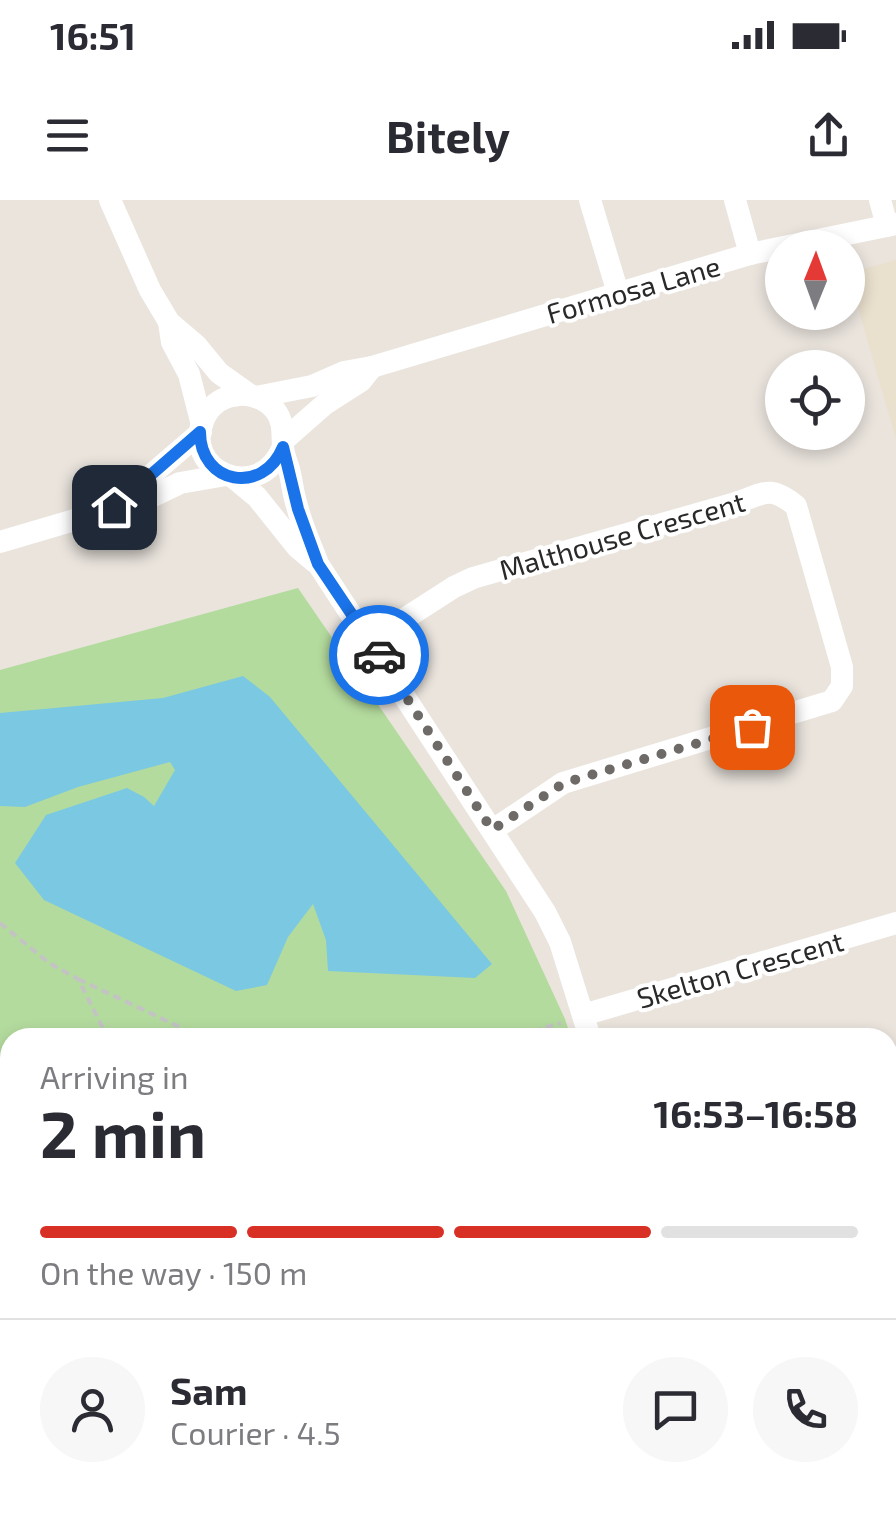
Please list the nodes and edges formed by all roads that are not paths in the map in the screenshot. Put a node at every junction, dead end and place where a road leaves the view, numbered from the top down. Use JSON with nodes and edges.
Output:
{"nodes":[{"id":1,"x":110,"y":200,"type":"edge"},
{"id":2,"x":590,"y":200,"type":"edge"},
{"id":3,"x":735,"y":200,"type":"edge"},
{"id":4,"x":880,"y":200,"type":"edge"},
{"id":5,"x":892,"y":225,"type":"edge"},
{"id":6,"x":750,"y":254,"type":"junction"},
{"id":7,"x":618,"y":293,"type":"junction"},
{"id":8,"x":169,"y":322,"type":"junction"},
{"id":9,"x":372,"y":367,"type":"junction"},
{"id":10,"x":253,"y":396,"type":"junction"},
{"id":11,"x":201,"y":428,"type":"junction"},
{"id":12,"x":283,"y":444,"type":"junction"},
{"id":13,"x":230,"y":477,"type":"junction"},
{"id":14,"x":114,"y":507,"type":"junction"},
{"id":15,"x":0,"y":542,"type":"edge"},
{"id":16,"x":318,"y":564,"type":"junction"},
{"id":17,"x":370,"y":641,"type":"junction"},
{"id":18,"x":492,"y":830,"type":"junction"},
{"id":19,"x":896,"y":924,"type":"edge"},
{"id":20,"x":587,"y":1026,"type":"edge"}],
"edges":[{"from":1,"to":8,"type":"street"},
{"from":2,"to":7,"type":"street"},
{"from":3,"to":6,"type":"street"},
{"from":4,"to":5,"type":"street"},
{"from":5,"to":6,"type":"street","name":"Formosa Lane"},
{"from":6,"to":7,"type":"street","name":"Formosa Lane"},
{"from":7,"to":9,"type":"street","name":"Formosa Lane"},
{"from":8,"to":10,"type":"street"},
{"from":8,"to":11,"type":"street"},
{"from":9,"to":10,"type":"street","name":"Formosa Lane"},
{"from":9,"to":12,"type":"street","name":"Formosa Lane"},
{"from":10,"to":11,"type":"street"},
{"from":10,"to":12,"type":"street"},
{"from":11,"to":13,"type":"street"},
{"from":11,"to":14,"type":"street"},
{"from":12,"to":13,"type":"street"},
{"from":12,"to":16,"type":"street"},
{"from":13,"to":14,"type":"street"},
{"from":13,"to":16,"type":"street"},
{"from":14,"to":15,"type":"street"},
{"from":16,"to":17,"type":"street"},
{"from":17,"to":18,"type":"street"},
{"from":17,"to":18,"type":"street","name":"Malthouse Crescent"},
{"from":18,"to":20,"type":"street"},
{"from":19,"to":20,"type":"street","name":"Skelton Crescent"}]}
